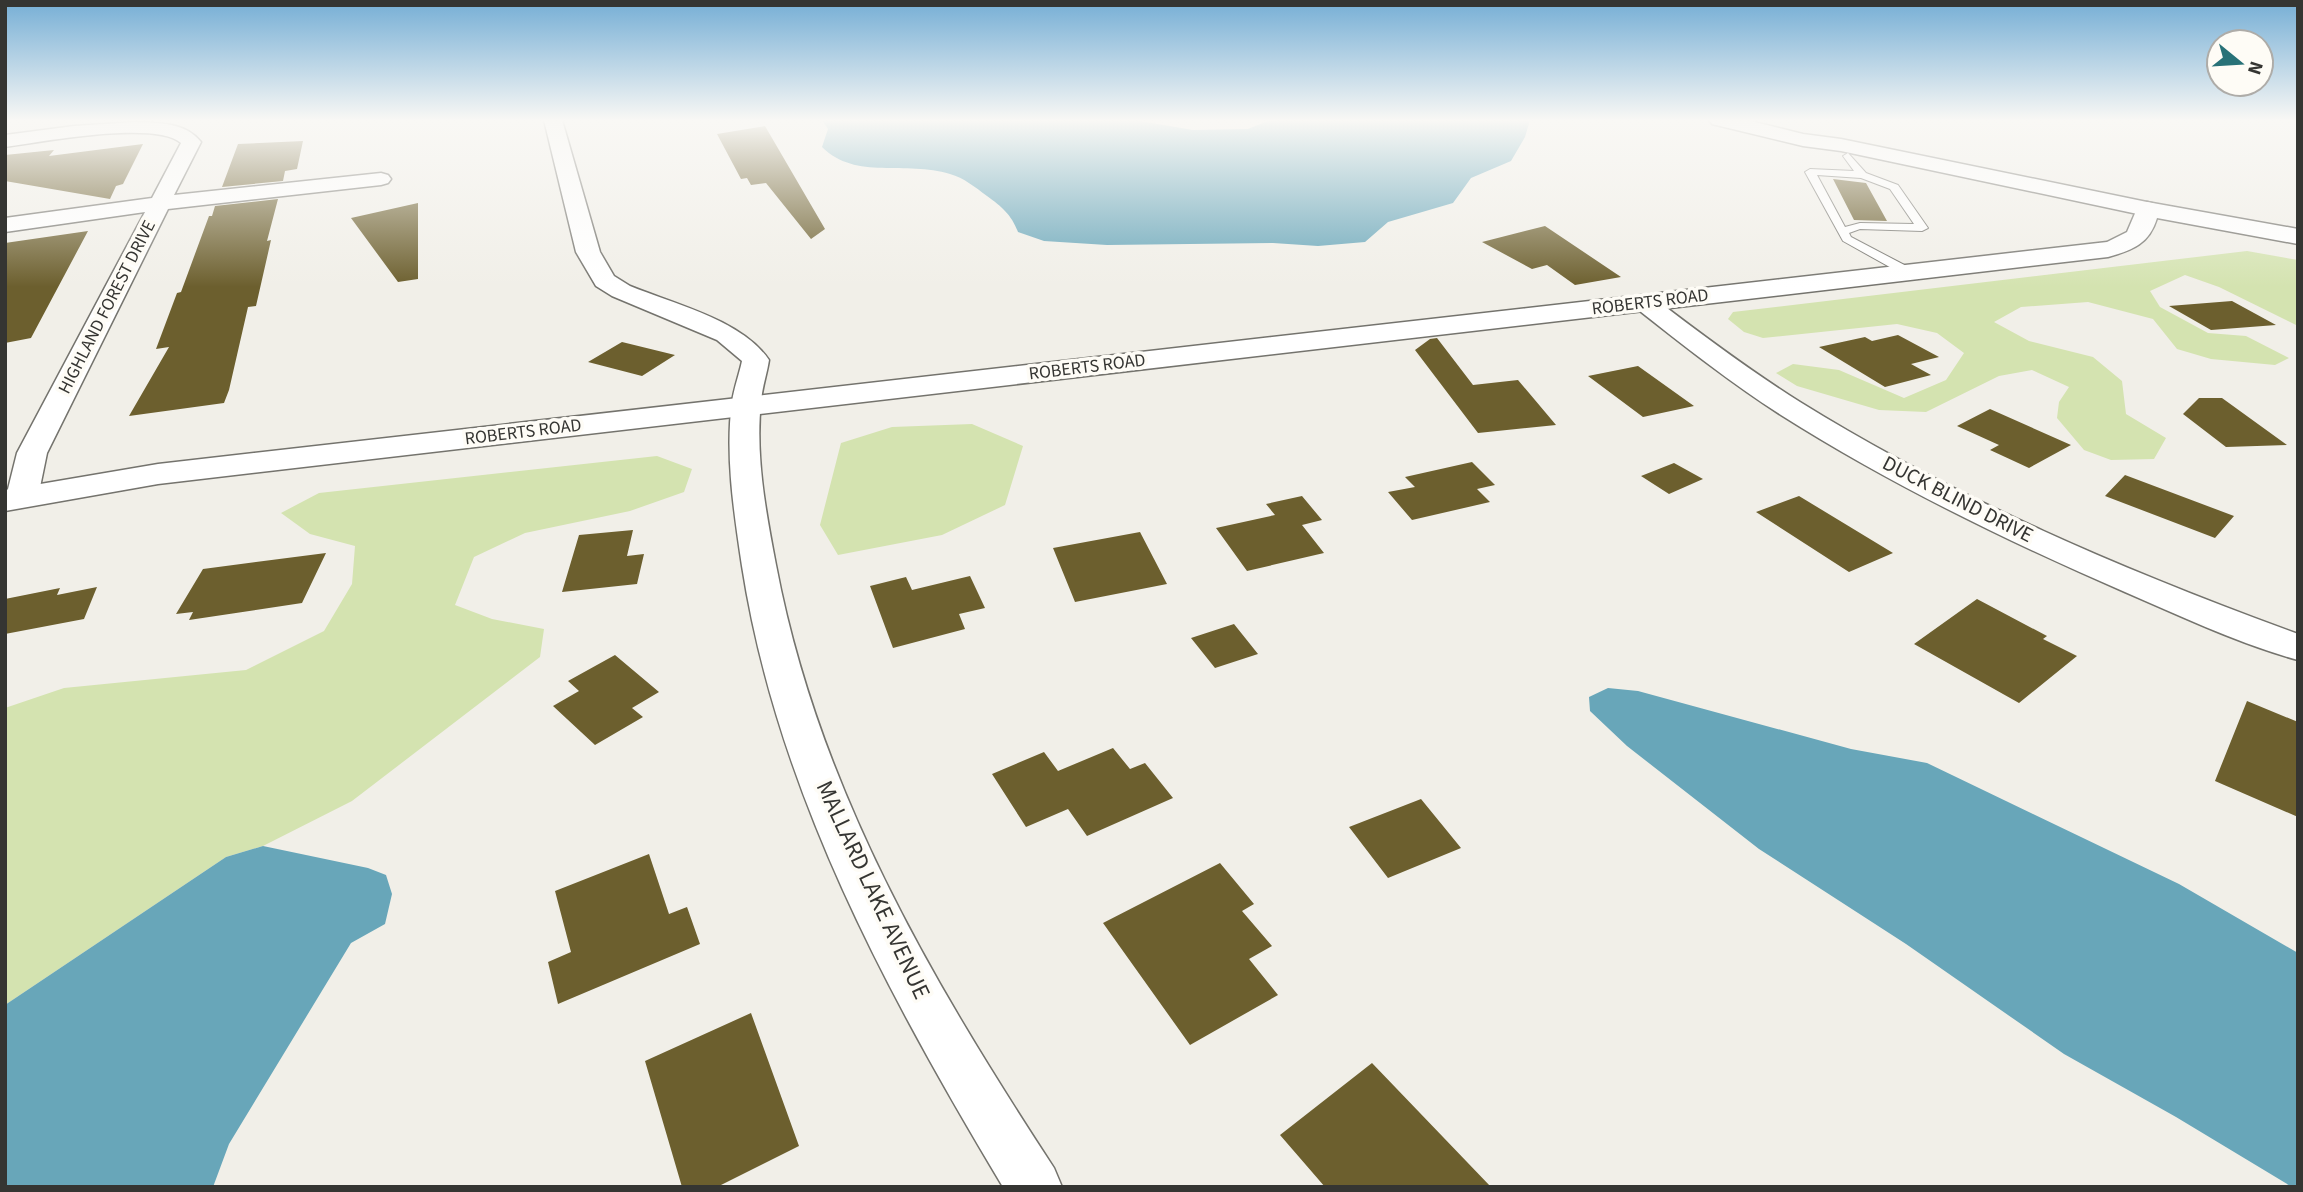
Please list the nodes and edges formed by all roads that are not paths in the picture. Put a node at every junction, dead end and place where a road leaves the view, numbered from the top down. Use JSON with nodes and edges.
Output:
{"nodes":[{"id":1,"x":174,"y":176,"type":"edge"},
{"id":2,"x":567,"y":176,"type":"edge"},
{"id":3,"x":1812,"y":176,"type":"edge"},
{"id":4,"x":1864,"y":176,"type":"edge"},
{"id":5,"x":1949,"y":176,"type":"edge"},
{"id":6,"x":1976,"y":176,"type":"edge"},
{"id":7,"x":381,"y":179,"type":"dead end"},
{"id":8,"x":160,"y":203,"type":"junction"},
{"id":9,"x":2145,"y":214,"type":"junction"},
{"id":10,"x":5,"y":225,"type":"edge"},
{"id":11,"x":1842,"y":231,"type":"junction"},
{"id":12,"x":2298,"y":237,"type":"edge"},
{"id":13,"x":2298,"y":249,"type":"edge"},
{"id":14,"x":1908,"y":272,"type":"junction"},
{"id":15,"x":1645,"y":303,"type":"junction"},
{"id":16,"x":746,"y":406,"type":"junction"},
{"id":17,"x":14,"y":499,"type":"edge"},
{"id":18,"x":2298,"y":649,"type":"edge"},
{"id":19,"x":1034,"y":1187,"type":"edge"}],
"edges":[{"from":1,"to":8,"type":"street","name":"HIGHLAND FOREST DRIVE"},
{"from":2,"to":16,"type":"street","name":"MALLARD LAKE AVENUE"},
{"from":3,"to":11,"type":"lane"},
{"from":4,"to":11,"type":"lane"},
{"from":5,"to":9,"type":"main road"},
{"from":6,"to":9,"type":"main road"},
{"from":7,"to":8,"type":"street"},
{"from":8,"to":10,"type":"street"},
{"from":8,"to":17,"type":"street","name":"HIGHLAND FOREST DRIVE"},
{"from":9,"to":12,"type":"main road"},
{"from":9,"to":13,"type":"main road"},
{"from":9,"to":14,"type":"main road","name":"ROBERTS ROAD"},
{"from":11,"to":14,"type":"lane"},
{"from":14,"to":15,"type":"main road","name":"ROBERTS ROAD"},
{"from":15,"to":16,"type":"main road","name":"ROBERTS ROAD"},
{"from":15,"to":18,"type":"street","name":"DUCK BLIND DRIVE"},
{"from":16,"to":17,"type":"main road","name":"ROBERTS ROAD"},
{"from":16,"to":19,"type":"street","name":"MALLARD LAKE AVENUE"}]}
